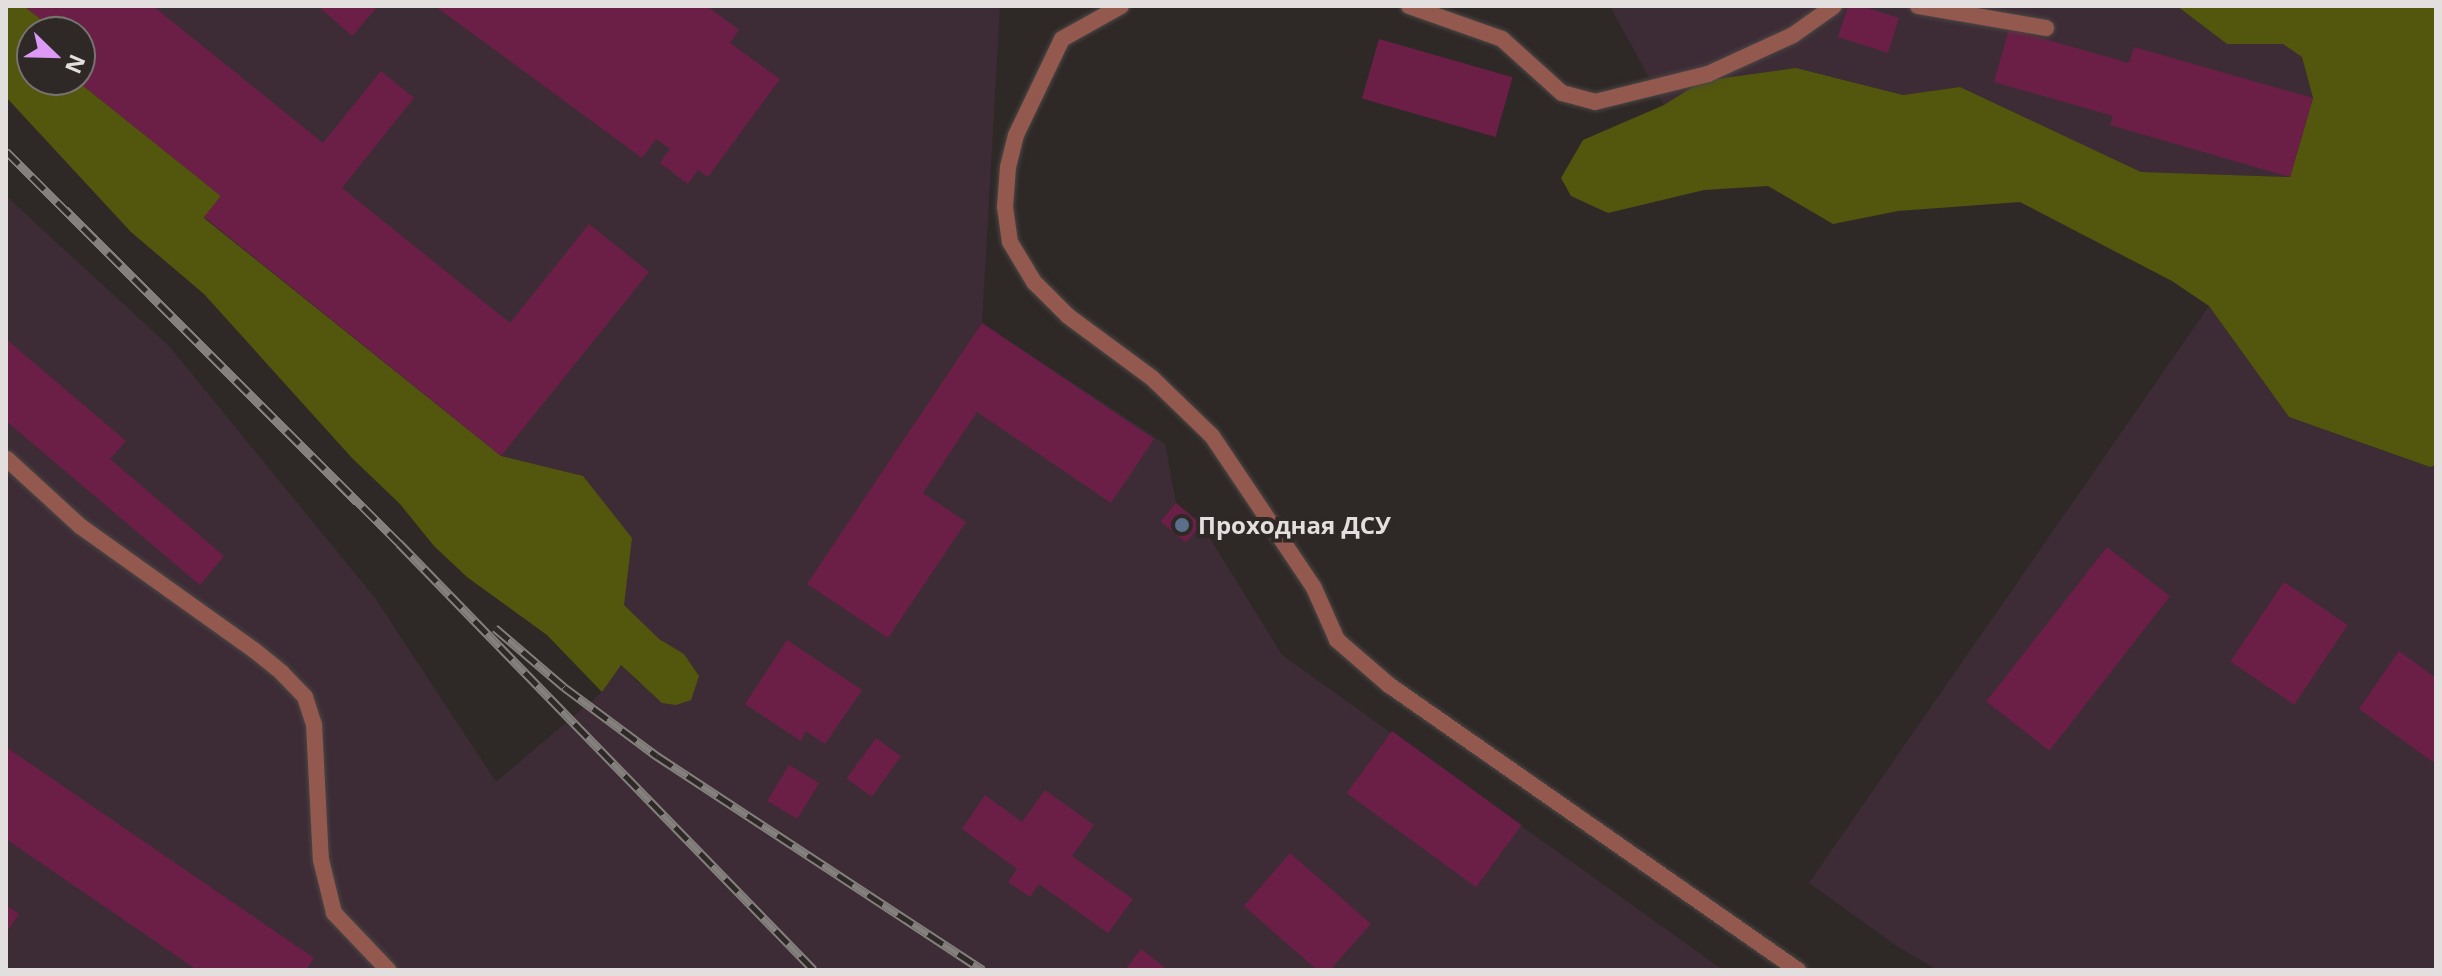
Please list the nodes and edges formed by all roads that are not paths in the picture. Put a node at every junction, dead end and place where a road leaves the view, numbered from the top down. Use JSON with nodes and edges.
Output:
{"nodes":[{"id":1,"x":1121,"y":6,"type":"edge"},
{"id":2,"x":1409,"y":6,"type":"edge"},
{"id":3,"x":1834,"y":6,"type":"edge"},
{"id":4,"x":1918,"y":6,"type":"edge"},
{"id":5,"x":2046,"y":28,"type":"dead end"},
{"id":6,"x":7,"y":459,"type":"edge"},
{"id":7,"x":388,"y":970,"type":"edge"},
{"id":8,"x":1798,"y":970,"type":"edge"}],
"edges":[{"from":1,"to":8,"type":"lane"},
{"from":2,"to":3,"type":"lane"},
{"from":4,"to":5,"type":"lane"},
{"from":6,"to":7,"type":"lane"}]}
